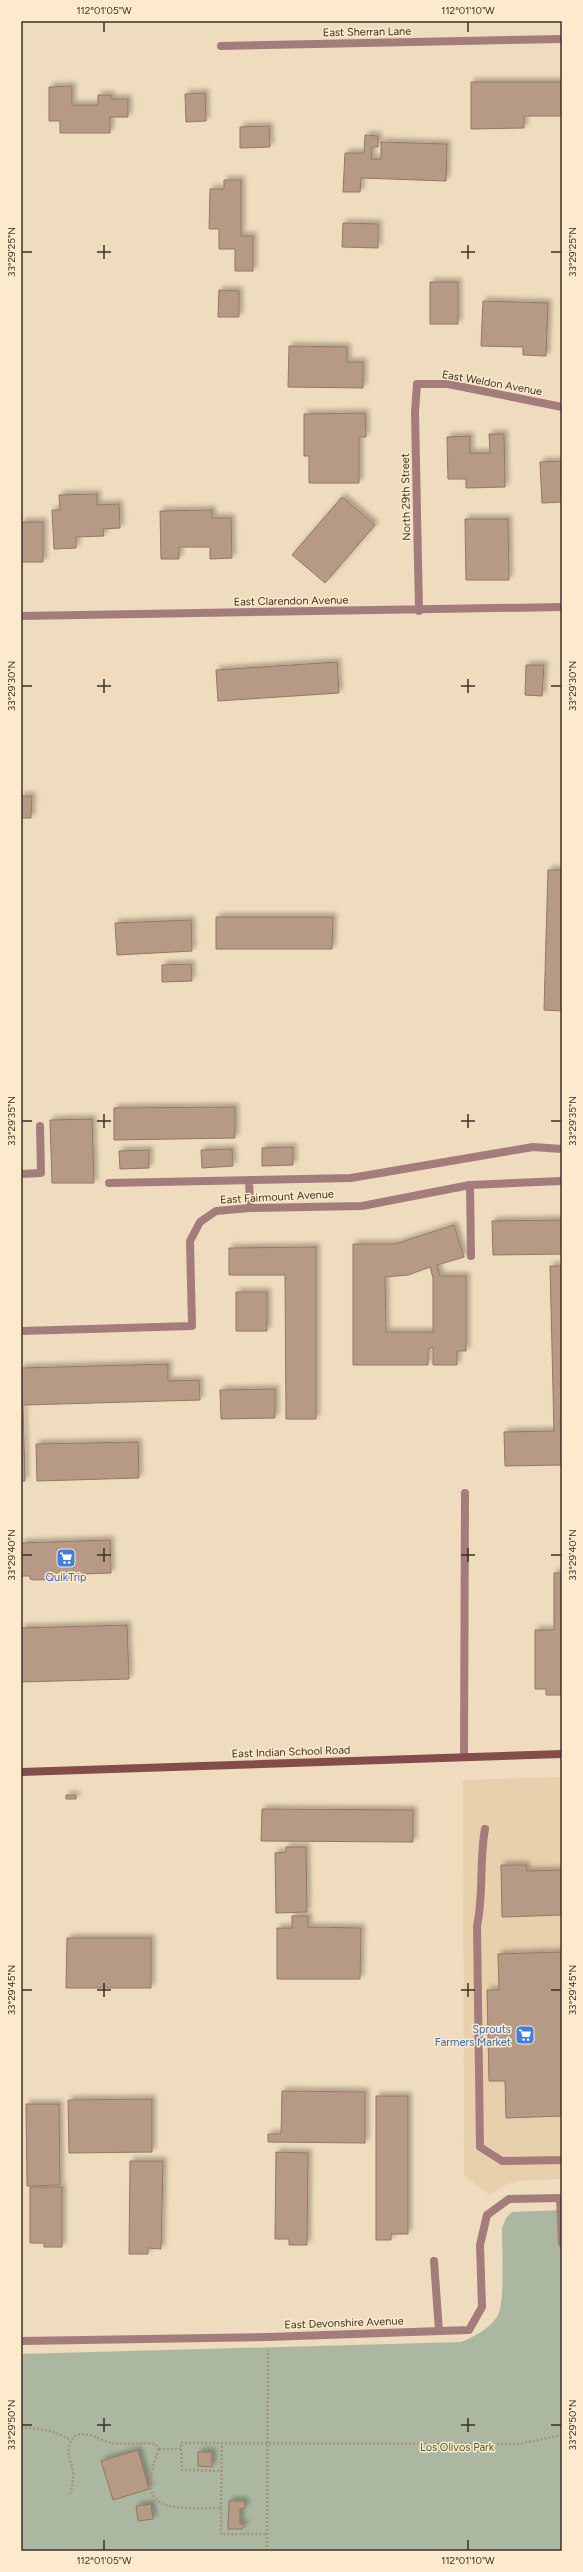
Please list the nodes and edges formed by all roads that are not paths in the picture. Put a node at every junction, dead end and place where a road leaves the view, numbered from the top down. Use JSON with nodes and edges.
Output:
{"nodes":[{"id":1,"x":562,"y":39,"type":"edge"},
{"id":2,"x":221,"y":46,"type":"dead end"},
{"id":3,"x":417,"y":384,"type":"joint"},
{"id":4,"x":562,"y":407,"type":"edge"},
{"id":5,"x":562,"y":607,"type":"edge"},
{"id":6,"x":419,"y":611,"type":"junction"},
{"id":7,"x":21,"y":616,"type":"edge"},
{"id":8,"x":40,"y":1126,"type":"dead end"},
{"id":9,"x":562,"y":1149,"type":"edge"},
{"id":10,"x":21,"y":1174,"type":"edge"},
{"id":11,"x":249,"y":1180,"type":"junction"},
{"id":12,"x":562,"y":1181,"type":"edge"},
{"id":13,"x":109,"y":1183,"type":"dead end"},
{"id":14,"x":470,"y":1185,"type":"junction"},
{"id":15,"x":250,"y":1208,"type":"junction"},
{"id":16,"x":471,"y":1256,"type":"dead end"},
{"id":17,"x":21,"y":1331,"type":"edge"},
{"id":18,"x":465,"y":1493,"type":"dead end"},
{"id":19,"x":562,"y":1754,"type":"edge"},
{"id":20,"x":464,"y":1757,"type":"junction"},
{"id":21,"x":21,"y":1772,"type":"edge"},
{"id":22,"x":485,"y":1829,"type":"dead end"},
{"id":23,"x":562,"y":2160,"type":"edge"},
{"id":24,"x":561,"y":2198,"type":"edge"},
{"id":25,"x":562,"y":2243,"type":"edge"},
{"id":26,"x":434,"y":2261,"type":"dead end"},
{"id":27,"x":439,"y":2331,"type":"junction"},
{"id":28,"x":21,"y":2341,"type":"edge"}],
"edges":[{"from":1,"to":2,"type":"street","name":"East Sherran Lane"},
{"from":3,"to":4,"type":"street","name":"East Weldon Avenue"},
{"from":3,"to":6,"type":"street","name":"North 29th Street"},
{"from":5,"to":6,"type":"street","name":"East Clarendon Avenue"},
{"from":6,"to":7,"type":"street","name":"East Clarendon Avenue"},
{"from":8,"to":10,"type":"street"},
{"from":9,"to":11,"type":"street"},
{"from":11,"to":13,"type":"street"},
{"from":11,"to":15,"type":"street"},
{"from":12,"to":14,"type":"street","name":"East Fairmount Avenue"},
{"from":14,"to":15,"type":"street","name":"East Fairmount Avenue"},
{"from":14,"to":16,"type":"street"},
{"from":15,"to":17,"type":"street","name":"East Fairmount Avenue"},
{"from":18,"to":20,"type":"street"},
{"from":19,"to":20,"type":"main road","name":"East Indian School Road"},
{"from":20,"to":21,"type":"main road","name":"East Indian School Road"},
{"from":22,"to":23,"type":"street"},
{"from":24,"to":25,"type":"street"},
{"from":24,"to":27,"type":"street","name":"East Devonshire Avenue"},
{"from":26,"to":27,"type":"street"},
{"from":27,"to":28,"type":"street","name":"East Devonshire Avenue"}]}
